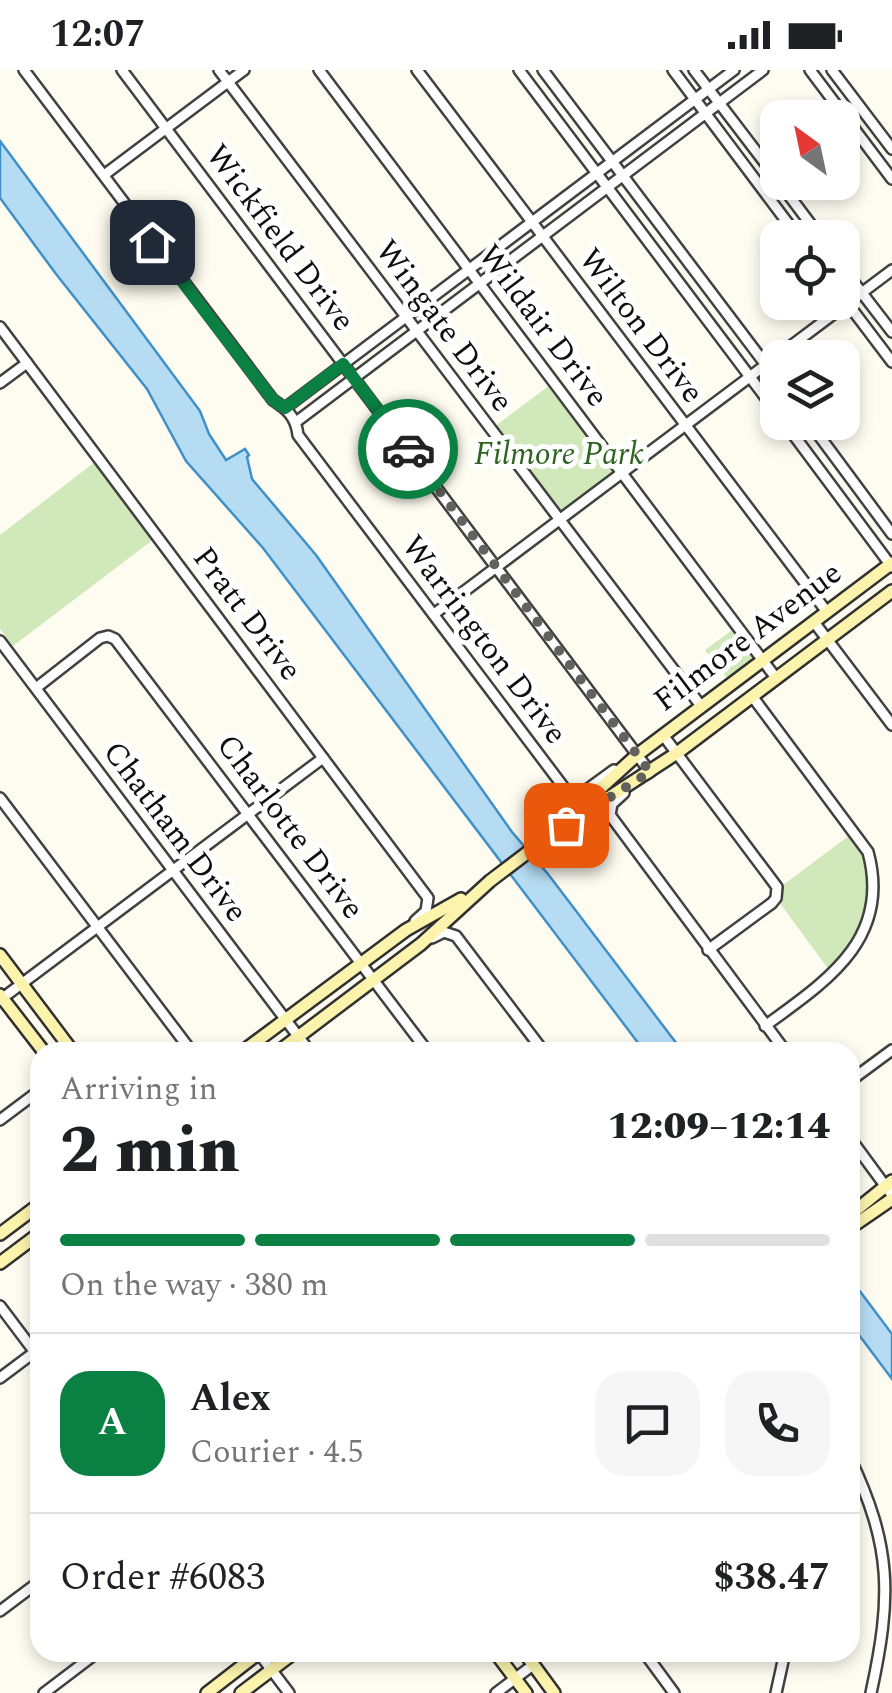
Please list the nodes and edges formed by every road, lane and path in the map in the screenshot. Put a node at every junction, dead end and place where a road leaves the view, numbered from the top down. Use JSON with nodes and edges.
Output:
{"nodes":[{"id":1,"x":24,"y":70,"type":"edge"},
{"id":2,"x":122,"y":70,"type":"edge"},
{"id":3,"x":220,"y":70,"type":"edge"},
{"id":4,"x":244,"y":70,"type":"edge"},
{"id":5,"x":320,"y":70,"type":"edge"},
{"id":6,"x":417,"y":70,"type":"edge"},
{"id":7,"x":519,"y":70,"type":"edge"},
{"id":8,"x":542,"y":70,"type":"edge"},
{"id":9,"x":672,"y":70,"type":"edge"},
{"id":10,"x":694,"y":70,"type":"edge"},
{"id":11,"x":734,"y":70,"type":"edge"},
{"id":12,"x":763,"y":70,"type":"edge"},
{"id":13,"x":810,"y":70,"type":"edge"},
{"id":14,"x":832,"y":70,"type":"edge"},
{"id":15,"x":228,"y":82,"type":"junction"},
{"id":16,"x":708,"y":89,"type":"junction"},
{"id":17,"x":694,"y":99,"type":"junction"},
{"id":18,"x":719,"y":103,"type":"junction"},
{"id":19,"x":705,"y":114,"type":"junction"},
{"id":20,"x":166,"y":129,"type":"junction"},
{"id":21,"x":892,"y":150,"type":"edge"},
{"id":22,"x":760,"y":157,"type":"edge"},
{"id":23,"x":612,"y":162,"type":"junction"},
{"id":24,"x":597,"y":172,"type":"junction"},
{"id":25,"x":104,"y":176,"type":"junction"},
{"id":26,"x":622,"y":176,"type":"junction"},
{"id":27,"x":892,"y":179,"type":"edge"},
{"id":28,"x":608,"y":186,"type":"junction"},
{"id":29,"x":784,"y":220,"type":"edge"},
{"id":30,"x":530,"y":221,"type":"junction"},
{"id":31,"x":542,"y":236,"type":"junction"},
{"id":32,"x":468,"y":268,"type":"junction"},
{"id":33,"x":892,"y":270,"type":"edge"},
{"id":34,"x":480,"y":283,"type":"junction"},
{"id":35,"x":860,"y":289,"type":"edge"},
{"id":36,"x":862,"y":292,"type":"junction"},
{"id":37,"x":405,"y":316,"type":"junction"},
{"id":38,"x":821,"y":320,"type":"edge"},
{"id":39,"x":860,"y":320,"type":"edge"},
{"id":40,"x":0,"y":327,"type":"edge"},
{"id":41,"x":417,"y":331,"type":"junction"},
{"id":42,"x":892,"y":332,"type":"edge"},
{"id":43,"x":796,"y":340,"type":"edge"},
{"id":44,"x":760,"y":357,"type":"edge"},
{"id":45,"x":892,"y":362,"type":"edge"},
{"id":46,"x":27,"y":363,"type":"junction"},
{"id":47,"x":343,"y":364,"type":"junction"},
{"id":48,"x":760,"y":370,"type":"edge"},
{"id":49,"x":750,"y":377,"type":"junction"},
{"id":50,"x":354,"y":378,"type":"junction"},
{"id":51,"x":0,"y":383,"type":"edge"},
{"id":52,"x":760,"y":390,"type":"edge"},
{"id":53,"x":285,"y":408,"type":"junction"},
{"id":54,"x":296,"y":422,"type":"junction"},
{"id":55,"x":684,"y":426,"type":"junction"},
{"id":56,"x":798,"y":440,"type":"edge"},
{"id":57,"x":822,"y":440,"type":"edge"},
{"id":58,"x":622,"y":472,"type":"junction"},
{"id":59,"x":559,"y":519,"type":"junction"},
{"id":60,"x":884,"y":522,"type":"junction"},
{"id":61,"x":868,"y":534,"type":"junction"},
{"id":62,"x":892,"y":534,"type":"edge"},
{"id":63,"x":891,"y":564,"type":"edge"},
{"id":64,"x":496,"y":567,"type":"junction"},
{"id":65,"x":892,"y":590,"type":"edge"},
{"id":66,"x":827,"y":612,"type":"junction"},
{"id":67,"x":434,"y":614,"type":"junction"},
{"id":68,"x":814,"y":622,"type":"junction"},
{"id":69,"x":827,"y":639,"type":"junction"},
{"id":70,"x":1,"y":645,"type":"edge"},
{"id":71,"x":762,"y":660,"type":"junction"},
{"id":72,"x":776,"y":678,"type":"junction"},
{"id":73,"x":36,"y":688,"type":"junction"},
{"id":74,"x":752,"y":696,"type":"junction"},
{"id":75,"x":701,"y":706,"type":"junction"},
{"id":76,"x":892,"y":726,"type":"edge"},
{"id":77,"x":664,"y":735,"type":"junction"},
{"id":78,"x":676,"y":753,"type":"junction"},
{"id":79,"x":637,"y":755,"type":"junction"},
{"id":80,"x":323,"y":758,"type":"junction"},
{"id":81,"x":650,"y":772,"type":"junction"},
{"id":82,"x":0,"y":798,"type":"edge"},
{"id":83,"x":248,"y":814,"type":"junction"},
{"id":84,"x":548,"y":837,"type":"junction"},
{"id":85,"x":173,"y":870,"type":"junction"},
{"id":86,"x":490,"y":881,"type":"junction"},
{"id":87,"x":98,"y":927,"type":"junction"},
{"id":88,"x":406,"y":930,"type":"junction"},
{"id":89,"x":422,"y":944,"type":"junction"},
{"id":90,"x":708,"y":950,"type":"junction"},
{"id":91,"x":0,"y":955,"type":"edge"},
{"id":92,"x":362,"y":963,"type":"junction"},
{"id":93,"x":374,"y":980,"type":"junction"},
{"id":94,"x":22,"y":984,"type":"junction"},
{"id":95,"x":1,"y":997,"type":"edge"},
{"id":96,"x":286,"y":1020,"type":"junction"},
{"id":97,"x":766,"y":1026,"type":"junction"},
{"id":98,"x":298,"y":1037,"type":"junction"},
{"id":99,"x":36,"y":1042,"type":"edge"},
{"id":100,"x":66,"y":1042,"type":"edge"},
{"id":101,"x":184,"y":1042,"type":"edge"},
{"id":102,"x":256,"y":1042,"type":"edge"},
{"id":103,"x":291,"y":1042,"type":"edge"},
{"id":104,"x":302,"y":1042,"type":"edge"},
{"id":105,"x":420,"y":1042,"type":"edge"},
{"id":106,"x":536,"y":1042,"type":"edge"},
{"id":107,"x":778,"y":1042,"type":"edge"},
{"id":108,"x":892,"y":1050,"type":"edge"},
{"id":109,"x":860,"y":1074,"type":"edge"},
{"id":110,"x":30,"y":1098,"type":"edge"},
{"id":111,"x":0,"y":1120,"type":"edge"},
{"id":112,"x":860,"y":1151,"type":"edge"},
{"id":113,"x":890,"y":1191,"type":"edge"},
{"id":114,"x":860,"y":1208,"type":"edge"},
{"id":115,"x":30,"y":1212,"type":"edge"},
{"id":116,"x":860,"y":1219,"type":"edge"},
{"id":117,"x":0,"y":1234,"type":"edge"},
{"id":118,"x":30,"y":1240,"type":"edge"},
{"id":119,"x":0,"y":1263,"type":"edge"},
{"id":120,"x":0,"y":1306,"type":"edge"},
{"id":121,"x":30,"y":1343,"type":"edge"},
{"id":122,"x":30,"y":1358,"type":"edge"},
{"id":123,"x":0,"y":1378,"type":"edge"},
{"id":124,"x":860,"y":1474,"type":"edge"},
{"id":125,"x":892,"y":1574,"type":"edge"},
{"id":126,"x":30,"y":1588,"type":"edge"},
{"id":127,"x":0,"y":1611,"type":"edge"},
{"id":128,"x":85,"y":1662,"type":"edge"},
{"id":129,"x":247,"y":1662,"type":"edge"},
{"id":130,"x":266,"y":1662,"type":"edge"},
{"id":131,"x":282,"y":1662,"type":"edge"},
{"id":132,"x":503,"y":1662,"type":"edge"},
{"id":133,"x":531,"y":1662,"type":"edge"},
{"id":134,"x":651,"y":1662,"type":"edge"},
{"id":135,"x":783,"y":1662,"type":"edge"},
{"id":136,"x":533,"y":1665,"type":"junction"},
{"id":137,"x":272,"y":1670,"type":"junction"},
{"id":138,"x":515,"y":1679,"type":"junction"},
{"id":139,"x":44,"y":1693,"type":"edge"},
{"id":140,"x":207,"y":1693,"type":"edge"},
{"id":141,"x":240,"y":1693,"type":"edge"},
{"id":142,"x":289,"y":1693,"type":"edge"},
{"id":143,"x":496,"y":1693,"type":"edge"},
{"id":144,"x":526,"y":1693,"type":"edge"},
{"id":145,"x":554,"y":1693,"type":"edge"},
{"id":146,"x":674,"y":1693,"type":"edge"},
{"id":147,"x":776,"y":1693,"type":"edge"},
{"id":148,"x":871,"y":1693,"type":"edge"}],
"edges":[{"from":1,"to":25,"type":"street","name":"Warrington Drive"},
{"from":2,"to":20,"type":"street","name":"Wickfield Drive"},
{"from":3,"to":15,"type":"street","name":"Wingate Drive"},
{"from":4,"to":15,"type":"street"},
{"from":5,"to":32,"type":"street","name":"Wildair Drive"},
{"from":6,"to":30,"type":"street","name":"Wilton Drive"},
{"from":7,"to":24,"type":"street"},
{"from":8,"to":23,"type":"street"},
{"from":9,"to":17,"type":"street"},
{"from":10,"to":16,"type":"street"},
{"from":11,"to":16,"type":"street"},
{"from":12,"to":18,"type":"street"},
{"from":13,"to":27,"type":"street"},
{"from":14,"to":21,"type":"street"},
{"from":15,"to":20,"type":"street"},
{"from":15,"to":37,"type":"street","name":"Wingate Drive"},
{"from":16,"to":17,"type":"street"},
{"from":16,"to":18,"type":"street"},
{"from":17,"to":19,"type":"street"},
{"from":17,"to":23,"type":"street"},
{"from":18,"to":19,"type":"street"},
{"from":18,"to":22,"type":"street"},
{"from":19,"to":26,"type":"street"},
{"from":19,"to":29,"type":"street"},
{"from":20,"to":25,"type":"street"},
{"from":20,"to":47,"type":"street","name":"Wickfield Drive"},
{"from":23,"to":24,"type":"street"},
{"from":23,"to":26,"type":"street"},
{"from":24,"to":28,"type":"street"},
{"from":24,"to":30,"type":"street"},
{"from":25,"to":53,"type":"street","name":"Warrington Drive"},
{"from":26,"to":28,"type":"street"},
{"from":26,"to":44,"type":"street"},
{"from":28,"to":31,"type":"street"},
{"from":28,"to":49,"type":"street"},
{"from":30,"to":31,"type":"street","name":"Wilton Drive"},
{"from":30,"to":32,"type":"street"},
{"from":31,"to":34,"type":"street"},
{"from":31,"to":55,"type":"street","name":"Wilton Drive"},
{"from":32,"to":34,"type":"street","name":"Wildair Drive"},
{"from":32,"to":37,"type":"street"},
{"from":33,"to":36,"type":"street"},
{"from":34,"to":41,"type":"street"},
{"from":34,"to":58,"type":"street","name":"Wildair Drive"},
{"from":35,"to":36,"type":"street"},
{"from":36,"to":42,"type":"street"},
{"from":37,"to":41,"type":"street","name":"Wingate Drive"},
{"from":37,"to":47,"type":"street"},
{"from":38,"to":43,"type":"street"},
{"from":39,"to":45,"type":"street"},
{"from":40,"to":46,"type":"street","name":"Pratt Drive"},
{"from":41,"to":50,"type":"street"},
{"from":41,"to":59,"type":"street","name":"Wingate Drive"},
{"from":46,"to":51,"type":"street"},
{"from":46,"to":80,"type":"street","name":"Pratt Drive"},
{"from":47,"to":50,"type":"street","name":"Wickfield Drive"},
{"from":47,"to":53,"type":"street"},
{"from":48,"to":49,"type":"street"},
{"from":49,"to":52,"type":"street"},
{"from":49,"to":55,"type":"street"},
{"from":50,"to":54,"type":"street"},
{"from":50,"to":64,"type":"street","name":"Wickfield Drive"},
{"from":53,"to":54,"type":"street","name":"Warrington Drive"},
{"from":54,"to":67,"type":"street","name":"Warrington Drive"},
{"from":55,"to":58,"type":"street"},
{"from":55,"to":66,"type":"street","name":"Wilton Drive"},
{"from":56,"to":61,"type":"street"},
{"from":57,"to":60,"type":"street"},
{"from":58,"to":59,"type":"street"},
{"from":58,"to":71,"type":"street","name":"Wildair Drive"},
{"from":59,"to":64,"type":"street"},
{"from":59,"to":75,"type":"street","name":"Wingate Drive"},
{"from":60,"to":61,"type":"street"},
{"from":60,"to":62,"type":"street"},
{"from":61,"to":63,"type":"street"},
{"from":63,"to":66,"type":"street","name":"Filmore Avenue"},
{"from":64,"to":67,"type":"street"},
{"from":64,"to":79,"type":"street","name":"Wickfield Drive"},
{"from":65,"to":69,"type":"street","name":"Filmore Avenue"},
{"from":66,"to":68,"type":"street","name":"Filmore Avenue"},
{"from":67,"to":79,"type":"street","name":"Warrington Drive"},
{"from":68,"to":69,"type":"street"},
{"from":68,"to":71,"type":"street","name":"Filmore Avenue"},
{"from":69,"to":72,"type":"street","name":"Filmore Avenue"},
{"from":69,"to":76,"type":"street"},
{"from":70,"to":73,"type":"street","name":"Chatham Drive"},
{"from":71,"to":72,"type":"street","name":"Wildair Drive"},
{"from":71,"to":75,"type":"street","name":"Filmore Avenue"},
{"from":72,"to":74,"type":"street","name":"Filmore Avenue"},
{"from":73,"to":83,"type":"street","name":"Charlotte Drive"},
{"from":73,"to":85,"type":"street","name":"Chatham Drive"},
{"from":74,"to":78,"type":"street","name":"Filmore Avenue"},
{"from":74,"to":97,"type":"street"},
{"from":75,"to":77,"type":"street","name":"Filmore Avenue"},
{"from":77,"to":78,"type":"street"},
{"from":77,"to":79,"type":"street","name":"Filmore Avenue"},
{"from":78,"to":81,"type":"street","name":"Filmore Avenue"},
{"from":78,"to":90,"type":"street"},
{"from":79,"to":81,"type":"street","name":"Wickfield Drive"},
{"from":79,"to":84,"type":"street","name":"Filmore Avenue"},
{"from":80,"to":83,"type":"street"},
{"from":80,"to":88,"type":"street","name":"Pratt Drive"},
{"from":81,"to":84,"type":"street","name":"Filmore Avenue"},
{"from":81,"to":90,"type":"street"},
{"from":82,"to":87,"type":"street"},
{"from":83,"to":85,"type":"street"},
{"from":83,"to":92,"type":"street","name":"Charlotte Drive"},
{"from":84,"to":86,"type":"street","name":"Filmore Avenue"},
{"from":85,"to":87,"type":"street"},
{"from":85,"to":96,"type":"street","name":"Chatham Drive"},
{"from":86,"to":88,"type":"street","name":"Filmore Avenue"},
{"from":86,"to":89,"type":"street","name":"Filmore Avenue"},
{"from":87,"to":94,"type":"street"},
{"from":87,"to":101,"type":"street"},
{"from":88,"to":92,"type":"street","name":"Filmore Avenue"},
{"from":89,"to":93,"type":"street","name":"Filmore Avenue"},
{"from":89,"to":106,"type":"street"},
{"from":90,"to":97,"type":"street"},
{"from":91,"to":94,"type":"street"},
{"from":92,"to":93,"type":"street","name":"Charlotte Drive"},
{"from":92,"to":96,"type":"street","name":"Filmore Avenue"},
{"from":93,"to":98,"type":"street","name":"Filmore Avenue"},
{"from":93,"to":105,"type":"street","name":"Charlotte Drive"},
{"from":94,"to":95,"type":"street"},
{"from":94,"to":100,"type":"street"},
{"from":95,"to":99,"type":"street"},
{"from":96,"to":98,"type":"street","name":"Chatham Drive"},
{"from":96,"to":102,"type":"street","name":"Filmore Avenue"},
{"from":97,"to":107,"type":"street"},
{"from":98,"to":103,"type":"street","name":"Filmore Avenue"},
{"from":98,"to":104,"type":"street","name":"Chatham Drive"},
{"from":108,"to":109,"type":"street"},
{"from":110,"to":111,"type":"street"},
{"from":112,"to":113,"type":"street"},
{"from":113,"to":114,"type":"street"},
{"from":113,"to":116,"type":"street"},
{"from":115,"to":117,"type":"street"},
{"from":118,"to":119,"type":"street"},
{"from":120,"to":121,"type":"street"},
{"from":122,"to":123,"type":"street"},
{"from":124,"to":125,"type":"street"},
{"from":125,"to":148,"type":"street"},
{"from":126,"to":127,"type":"street"},
{"from":128,"to":139,"type":"street"},
{"from":129,"to":140,"type":"street"},
{"from":130,"to":137,"type":"street"},
{"from":131,"to":137,"type":"street"},
{"from":132,"to":138,"type":"street"},
{"from":133,"to":136,"type":"street"},
{"from":134,"to":146,"type":"street"},
{"from":135,"to":147,"type":"street"},
{"from":136,"to":138,"type":"street"},
{"from":136,"to":145,"type":"street"},
{"from":137,"to":141,"type":"street"},
{"from":137,"to":142,"type":"street"},
{"from":138,"to":143,"type":"street"},
{"from":138,"to":144,"type":"street"}]}
